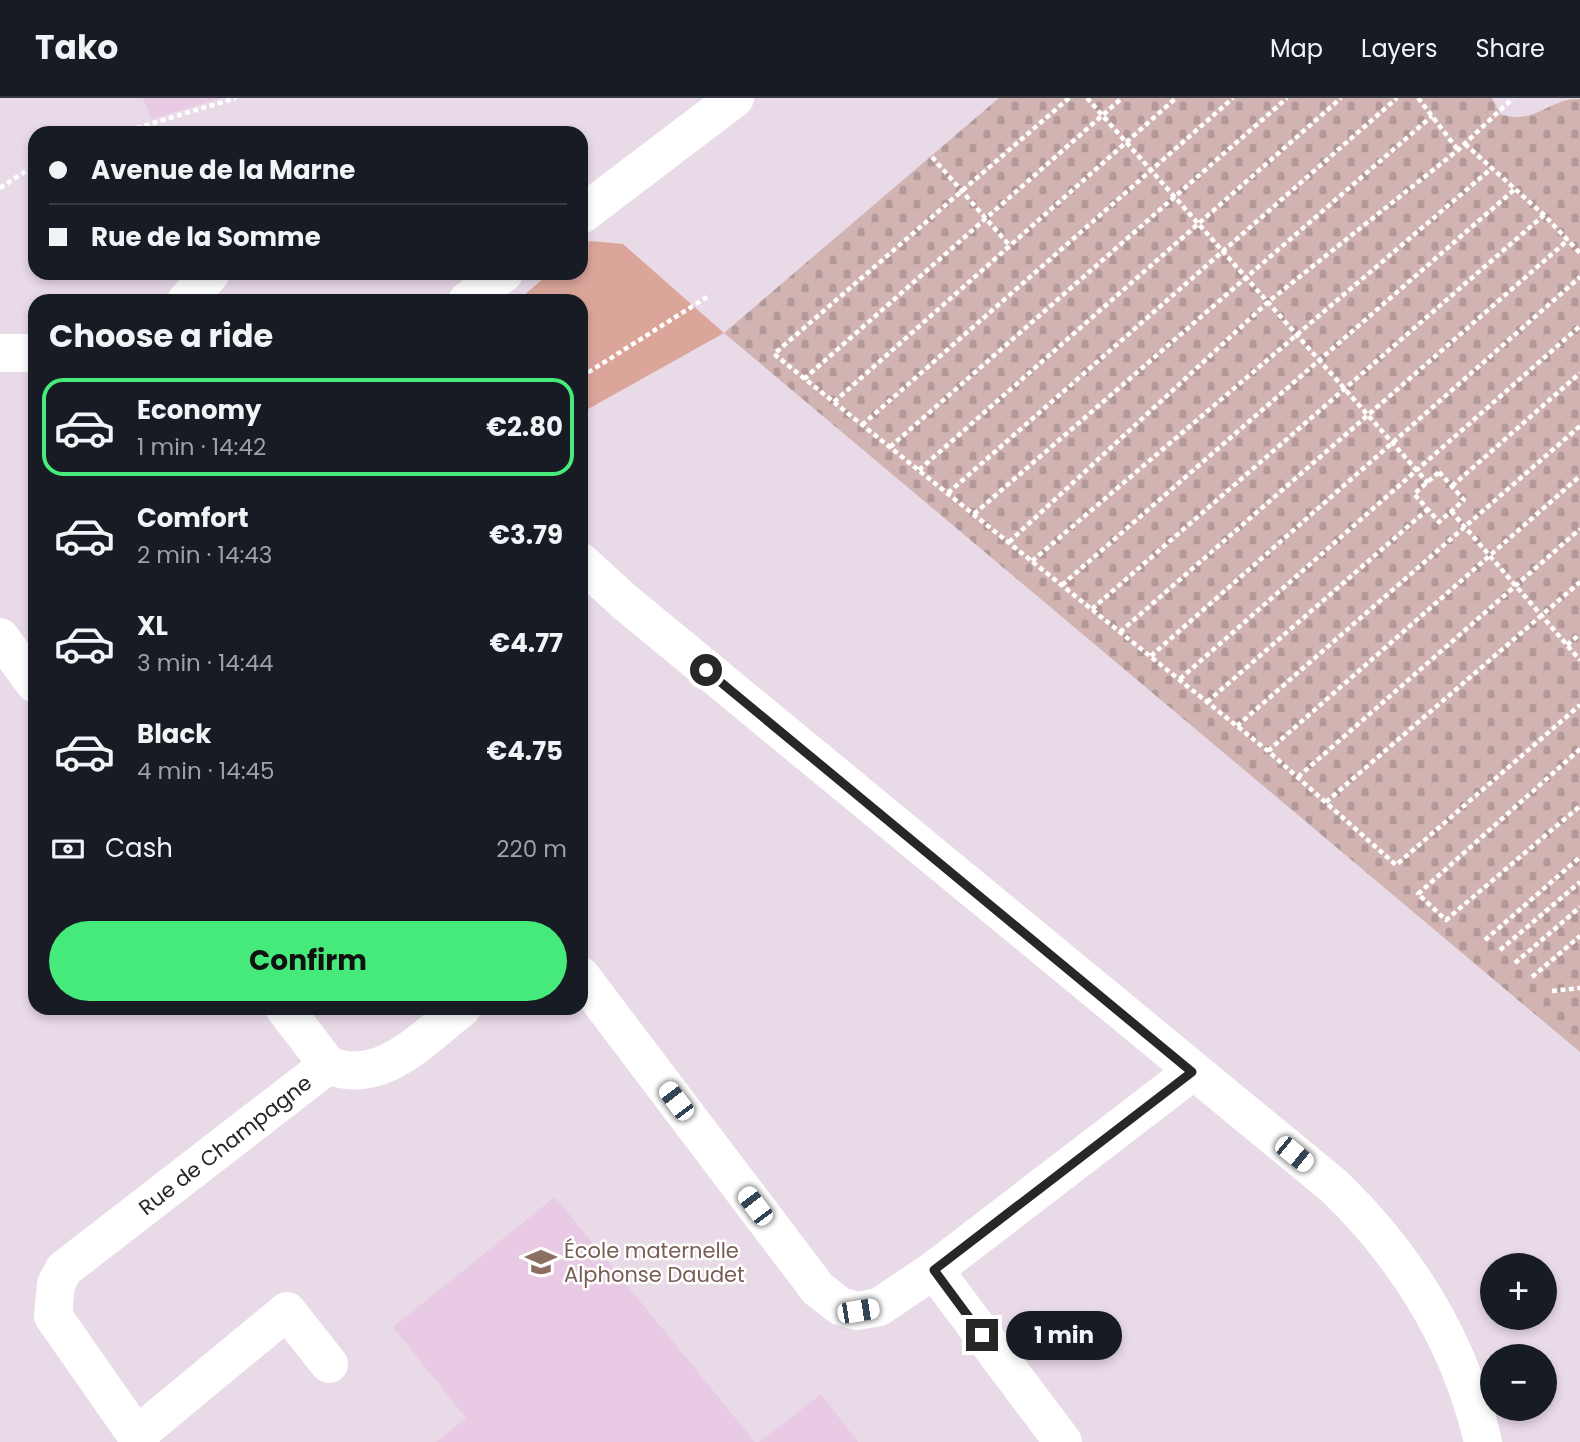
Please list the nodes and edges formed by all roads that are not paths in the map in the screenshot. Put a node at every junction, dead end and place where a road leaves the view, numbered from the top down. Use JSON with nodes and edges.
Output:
{"nodes":[{"id":1,"x":735,"y":98,"type":"edge"},
{"id":2,"x":588,"y":210,"type":"edge"},
{"id":3,"x":205,"y":280,"type":"edge"},
{"id":4,"x":495,"y":280,"type":"edge"},
{"id":5,"x":192,"y":294,"type":"edge"},
{"id":6,"x":476,"y":294,"type":"edge"},
{"id":7,"x":28,"y":352,"type":"edge"},
{"id":8,"x":0,"y":353,"type":"edge"},
{"id":9,"x":588,"y":568,"type":"edge"},
{"id":10,"x":11,"y":644,"type":"edge"},
{"id":11,"x":28,"y":672,"type":"edge"},
{"id":12,"x":588,"y":985,"type":"edge"},
{"id":13,"x":289,"y":1015,"type":"edge"},
{"id":14,"x":453,"y":1015,"type":"edge"},
{"id":15,"x":328,"y":1065,"type":"junction"},
{"id":16,"x":1192,"y":1072,"type":"junction"},
{"id":17,"x":934,"y":1270,"type":"junction"},
{"id":18,"x":329,"y":1364,"type":"dead end"},
{"id":19,"x":138,"y":1439,"type":"edge"},
{"id":20,"x":1063,"y":1442,"type":"edge"},
{"id":21,"x":1483,"y":1442,"type":"edge"}],
"edges":[{"from":1,"to":2,"type":"street"},
{"from":3,"to":5,"type":"street"},
{"from":4,"to":6,"type":"street"},
{"from":7,"to":8,"type":"street"},
{"from":9,"to":16,"type":"street"},
{"from":10,"to":11,"type":"street"},
{"from":12,"to":17,"type":"street"},
{"from":13,"to":15,"type":"street"},
{"from":14,"to":15,"type":"street","name":"Rue de Champagne"},
{"from":15,"to":19,"type":"street","name":"Rue de Champagne"},
{"from":16,"to":17,"type":"street"},
{"from":16,"to":21,"type":"street"},
{"from":17,"to":20,"type":"street"},
{"from":18,"to":19,"type":"street"}]}
